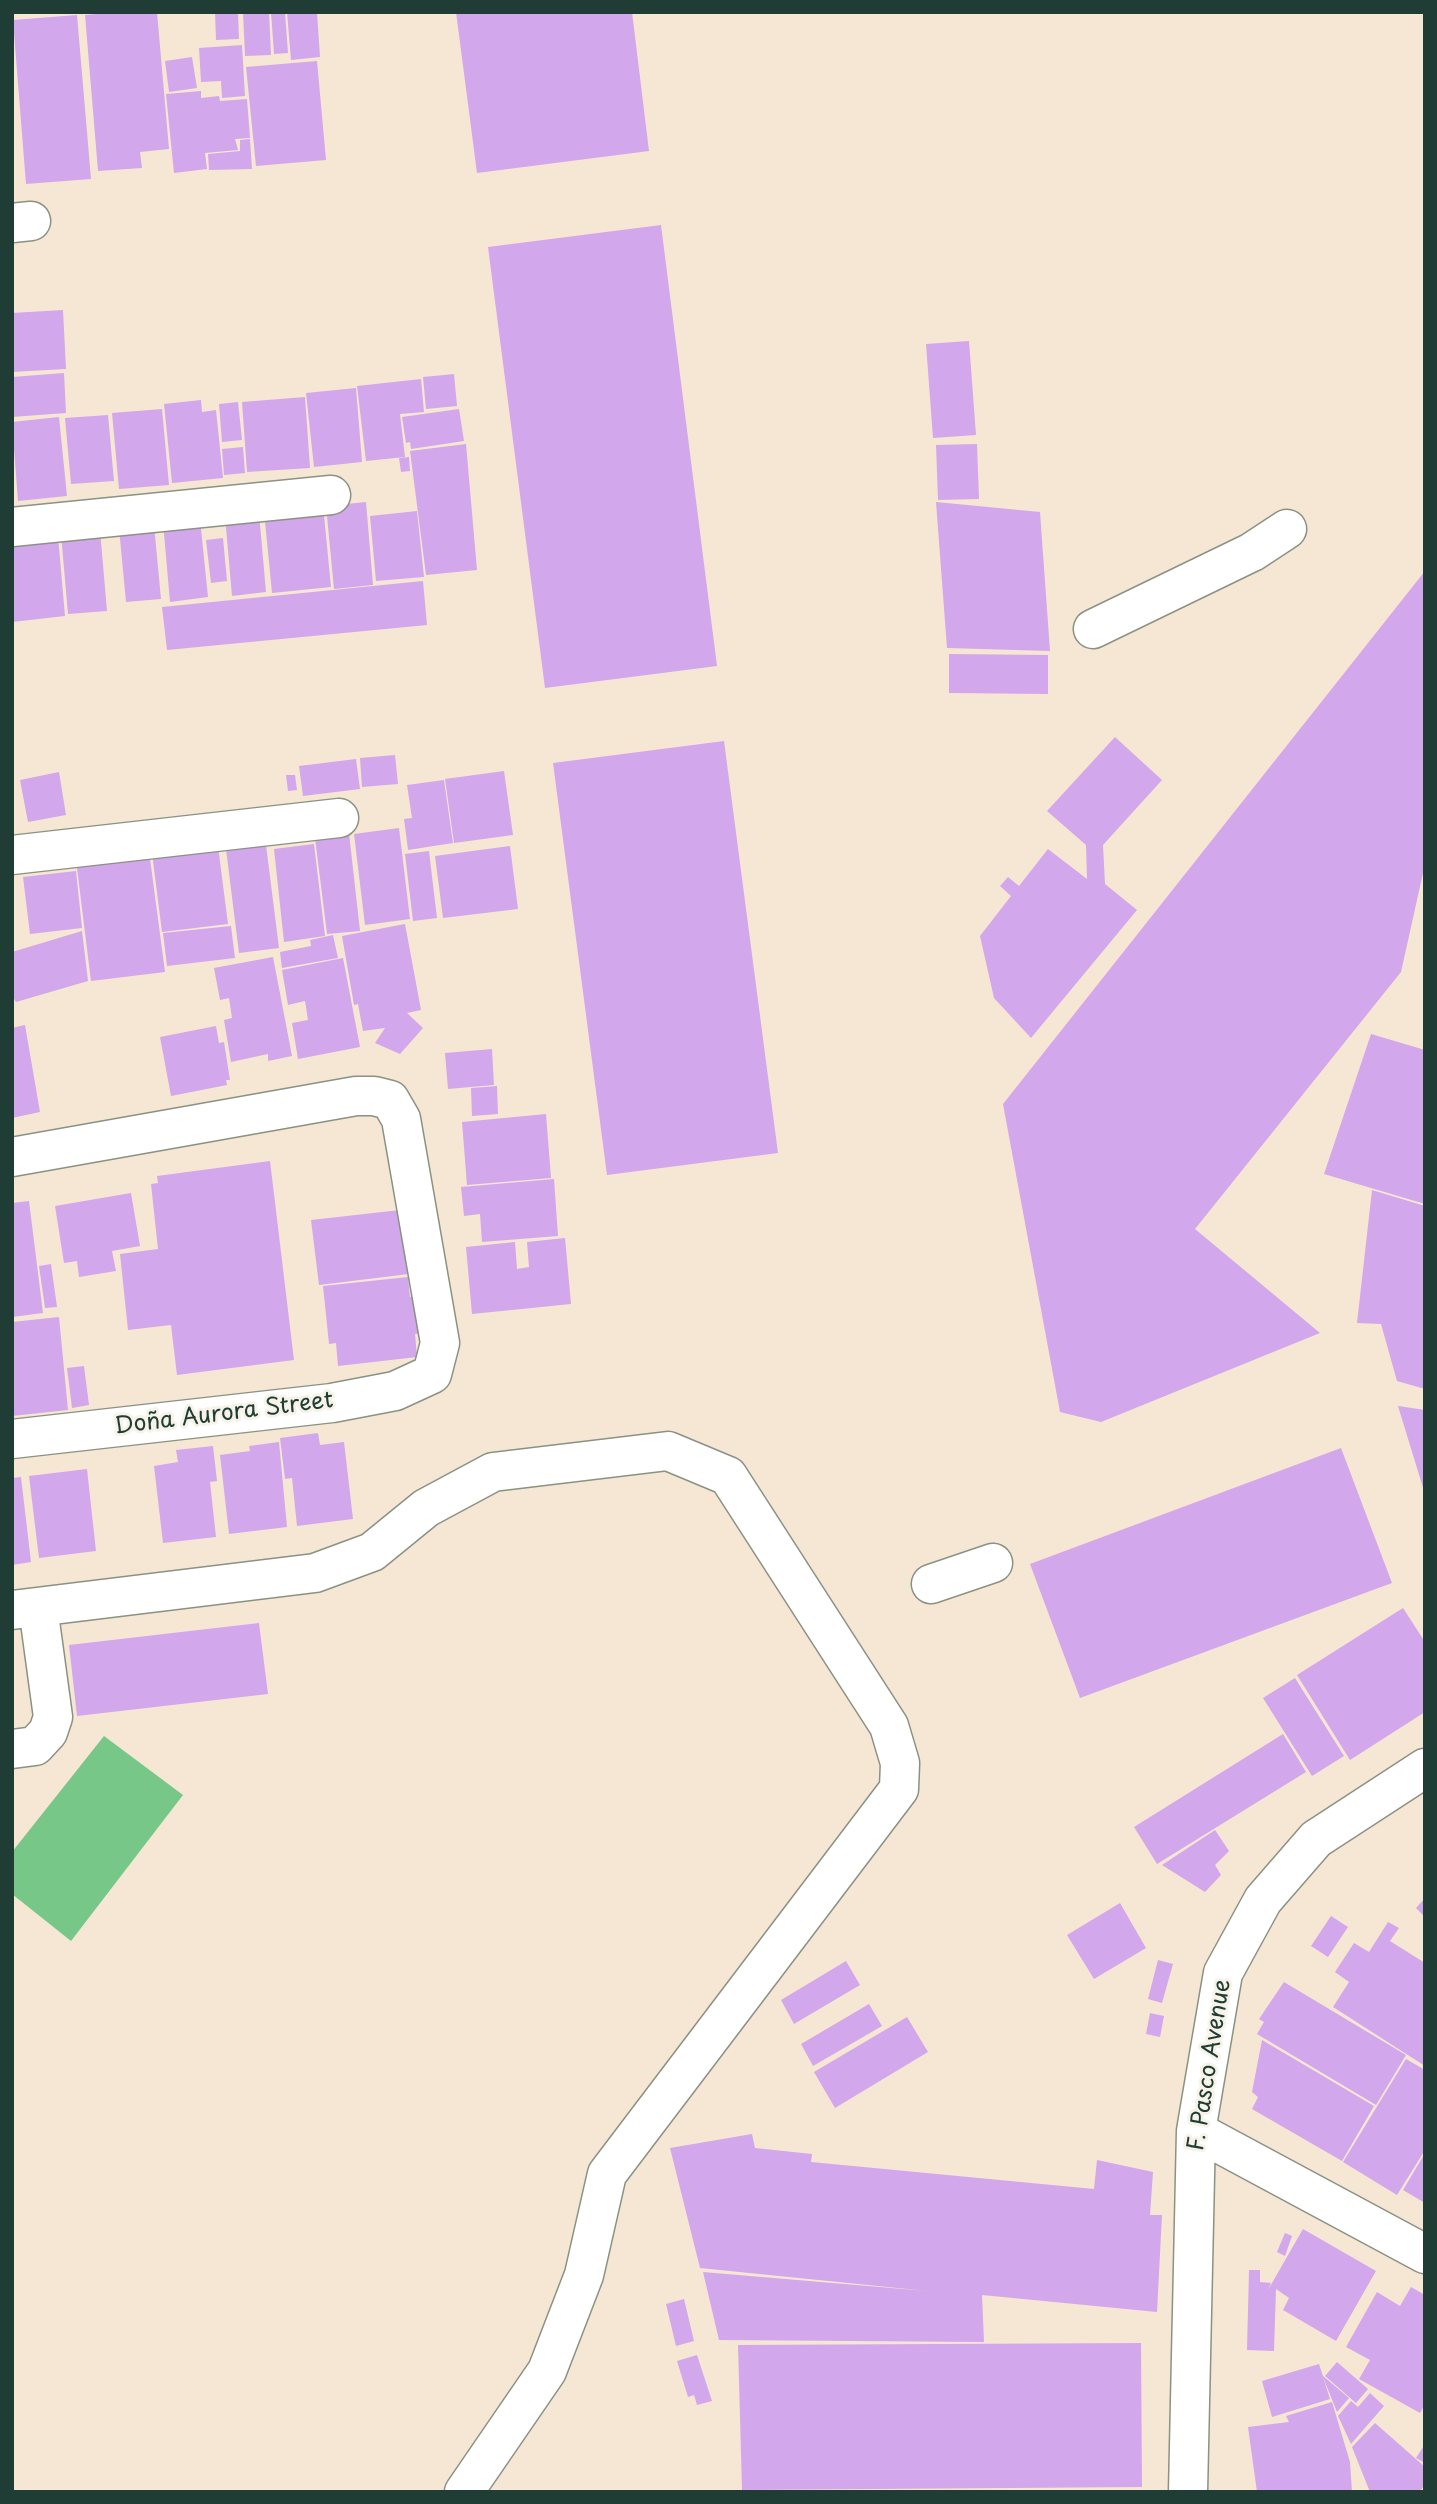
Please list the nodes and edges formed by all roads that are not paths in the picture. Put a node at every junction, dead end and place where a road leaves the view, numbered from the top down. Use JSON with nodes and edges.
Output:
{"nodes":[{"id":1,"x":331,"y":495,"type":"dead end"},
{"id":2,"x":12,"y":527,"type":"edge"},
{"id":3,"x":1287,"y":529,"type":"dead end"},
{"id":4,"x":1093,"y":629,"type":"dead end"},
{"id":5,"x":339,"y":818,"type":"dead end"},
{"id":6,"x":12,"y":855,"type":"edge"},
{"id":7,"x":12,"y":1157,"type":"edge"},
{"id":8,"x":12,"y":1439,"type":"edge"},
{"id":9,"x":993,"y":1563,"type":"dead end"},
{"id":10,"x":931,"y":1584,"type":"dead end"},
{"id":11,"x":25,"y":1608,"type":"edge"},
{"id":12,"x":12,"y":1749,"type":"edge"},
{"id":13,"x":1425,"y":1768,"type":"edge"},
{"id":14,"x":1196,"y":2131,"type":"junction"},
{"id":15,"x":1425,"y":2254,"type":"edge"},
{"id":16,"x":464,"y":2492,"type":"edge"},
{"id":17,"x":1188,"y":2492,"type":"edge"}],
"edges":[{"from":1,"to":2,"type":"street"},
{"from":3,"to":4,"type":"street"},
{"from":5,"to":6,"type":"street"},
{"from":7,"to":8,"type":"street","name":"Doña Aurora Street"},
{"from":9,"to":10,"type":"street"},
{"from":11,"to":12,"type":"street"},
{"from":11,"to":16,"type":"street"},
{"from":13,"to":14,"type":"street","name":"F. Pasco Avenue"},
{"from":14,"to":15,"type":"street"},
{"from":14,"to":17,"type":"street","name":"F. Pasco Avenue"}]}
